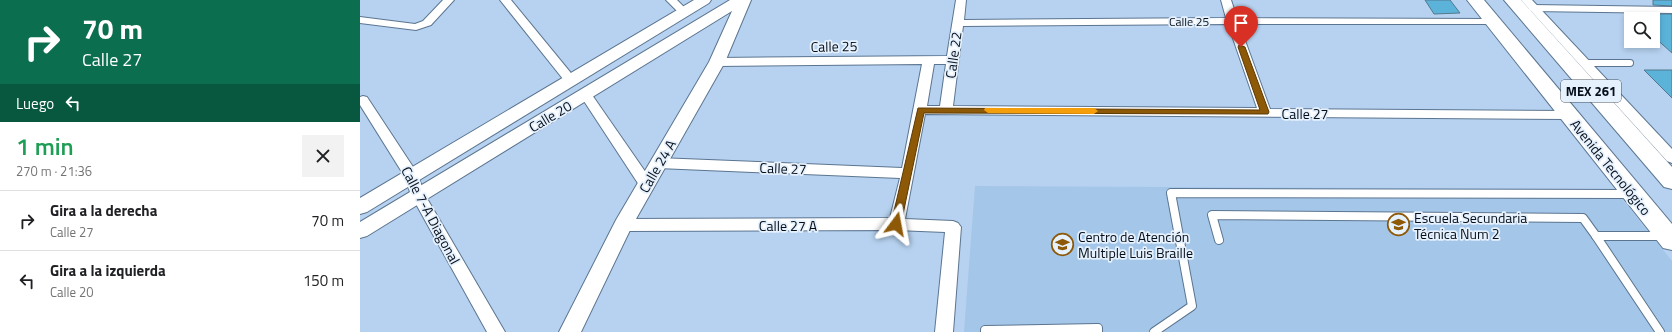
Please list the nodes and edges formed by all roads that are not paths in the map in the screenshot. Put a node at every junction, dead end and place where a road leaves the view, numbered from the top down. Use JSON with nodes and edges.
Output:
{"nodes":[{"id":1,"x":449,"y":0,"type":"edge"},
{"id":2,"x":505,"y":0,"type":"edge"},
{"id":3,"x":671,"y":0,"type":"edge"},
{"id":4,"x":704,"y":0,"type":"edge"},
{"id":5,"x":740,"y":0,"type":"edge"},
{"id":6,"x":744,"y":0,"type":"edge"},
{"id":7,"x":961,"y":0,"type":"edge"},
{"id":8,"x":1226,"y":0,"type":"edge"},
{"id":9,"x":1474,"y":0,"type":"edge"},
{"id":10,"x":1523,"y":4,"type":"edge"},
{"id":11,"x":1672,"y":10,"type":"edge"},
{"id":12,"x":684,"y":12,"type":"junction"},
{"id":13,"x":360,"y":20,"type":"edge"},
{"id":14,"x":1232,"y":21,"type":"junction"},
{"id":15,"x":957,"y":22,"type":"junction"},
{"id":16,"x":1493,"y":22,"type":"junction"},
{"id":17,"x":929,"y":60,"type":"junction"},
{"id":18,"x":951,"y":60,"type":"junction"},
{"id":19,"x":717,"y":62,"type":"junction"},
{"id":20,"x":1630,"y":63,"type":"dead end"},
{"id":21,"x":1527,"y":64,"type":"junction"},
{"id":22,"x":1579,"y":64,"type":"junction"},
{"id":23,"x":571,"y":81,"type":"junction"},
{"id":24,"x":1542,"y":82,"type":"junction"},
{"id":25,"x":586,"y":95,"type":"junction"},
{"id":26,"x":363,"y":100,"type":"dead end"},
{"id":27,"x":920,"y":110,"type":"junction"},
{"id":28,"x":946,"y":110,"type":"junction"},
{"id":29,"x":1265,"y":112,"type":"junction"},
{"id":30,"x":1569,"y":115,"type":"junction"},
{"id":31,"x":1622,"y":124,"type":"junction"},
{"id":32,"x":1666,"y":159,"type":"edge"},
{"id":33,"x":658,"y":163,"type":"junction"},
{"id":34,"x":908,"y":173,"type":"junction"},
{"id":35,"x":412,"y":177,"type":"junction"},
{"id":36,"x":1672,"y":181,"type":"edge"},
{"id":37,"x":646,"y":184,"type":"junction"},
{"id":38,"x":1634,"y":194,"type":"junction"},
{"id":39,"x":418,"y":195,"type":"junction"},
{"id":40,"x":360,"y":207,"type":"edge"},
{"id":41,"x":896,"y":224,"type":"junction"},
{"id":42,"x":623,"y":225,"type":"junction"},
{"id":43,"x":360,"y":231,"type":"edge"},
{"id":44,"x":1596,"y":236,"type":"junction"},
{"id":45,"x":1670,"y":239,"type":"edge"},
{"id":46,"x":1219,"y":240,"type":"dead end"},
{"id":47,"x":496,"y":332,"type":"edge"},
{"id":48,"x":570,"y":332,"type":"edge"},
{"id":49,"x":944,"y":332,"type":"edge"},
{"id":50,"x":986,"y":332,"type":"edge"},
{"id":51,"x":1098,"y":332,"type":"edge"},
{"id":52,"x":1154,"y":332,"type":"edge"},
{"id":53,"x":1660,"y":332,"type":"edge"}],
"edges":[{"from":1,"to":13,"type":"street"},
{"from":2,"to":23,"type":"street"},
{"from":3,"to":12,"type":"street"},
{"from":4,"to":12,"type":"street","name":"Calle 20"},
{"from":5,"to":25,"type":"street","name":"Calle 20"},
{"from":6,"to":19,"type":"street","name":"Calle 24 A"},
{"from":7,"to":15,"type":"street","name":"Calle 22"},
{"from":8,"to":14,"type":"street"},
{"from":9,"to":16,"type":"main road","name":"Avenida Tecnológico","number":"MEX 261"},
{"from":10,"to":11,"type":"lane"},
{"from":10,"to":22,"type":"main road","number":"MEX 261"},
{"from":12,"to":23,"type":"street","name":"Calle 20"},
{"from":14,"to":15,"type":"street","name":"Calle 25"},
{"from":14,"to":16,"type":"street","name":"Calle 25"},
{"from":14,"to":29,"type":"street"},
{"from":15,"to":18,"type":"street","name":"Calle 22"},
{"from":16,"to":21,"type":"main road","name":"Avenida Tecnológico","number":"MEX 261"},
{"from":17,"to":18,"type":"street","name":"Calle 25"},
{"from":17,"to":19,"type":"street","name":"Calle 25"},
{"from":17,"to":27,"type":"street"},
{"from":18,"to":28,"type":"street","name":"Calle 22"},
{"from":19,"to":33,"type":"street","name":"Calle 24 A"},
{"from":20,"to":22,"type":"lane"},
{"from":21,"to":22,"type":"main road"},
{"from":21,"to":24,"type":"main road","name":"Avenida Tecnológico","number":"MEX 261"},
{"from":22,"to":31,"type":"main road","number":"MEX 261"},
{"from":22,"to":32,"type":"street"},
{"from":23,"to":35,"type":"street","name":"Calle 20"},
{"from":24,"to":30,"type":"main road","name":"Avenida Tecnológico","number":"MEX 261"},
{"from":24,"to":31,"type":"main road"},
{"from":25,"to":37,"type":"street"},
{"from":25,"to":39,"type":"street","name":"Calle 20"},
{"from":26,"to":35,"type":"street","name":"Calle 7-A Diagonal"},
{"from":27,"to":28,"type":"street","name":"Calle 27"},
{"from":27,"to":34,"type":"street"},
{"from":28,"to":29,"type":"street","name":"Calle 27"},
{"from":29,"to":30,"type":"street","name":"Calle 27"},
{"from":30,"to":38,"type":"main road","name":"Avenida Tecnológico","number":"MEX 261"},
{"from":31,"to":32,"type":"main road","number":"MEX 261"},
{"from":32,"to":36,"type":"main road","number":"MEX 261"},
{"from":33,"to":34,"type":"street","name":"Calle 27"},
{"from":33,"to":37,"type":"street","name":"Calle 24 A"},
{"from":34,"to":41,"type":"street"},
{"from":35,"to":39,"type":"street","name":"Calle 7-A Diagonal"},
{"from":35,"to":40,"type":"street","name":"Calle 20"},
{"from":37,"to":42,"type":"street","name":"Calle 24 A"},
{"from":38,"to":45,"type":"main road","name":"Avenida Tecnológico","number":"MEX 261"},
{"from":38,"to":52,"type":"lane"},
{"from":39,"to":43,"type":"street","name":"Calle 20"},
{"from":39,"to":47,"type":"street","name":"Calle 7-A Diagonal"},
{"from":41,"to":42,"type":"street","name":"Calle 27 A"},
{"from":41,"to":49,"type":"street","name":"Calle 27 A"},
{"from":42,"to":48,"type":"street","name":"Calle 24 A"},
{"from":44,"to":45,"type":"lane"},
{"from":44,"to":46,"type":"lane"},
{"from":44,"to":53,"type":"lane"},
{"from":50,"to":51,"type":"lane"}]}
